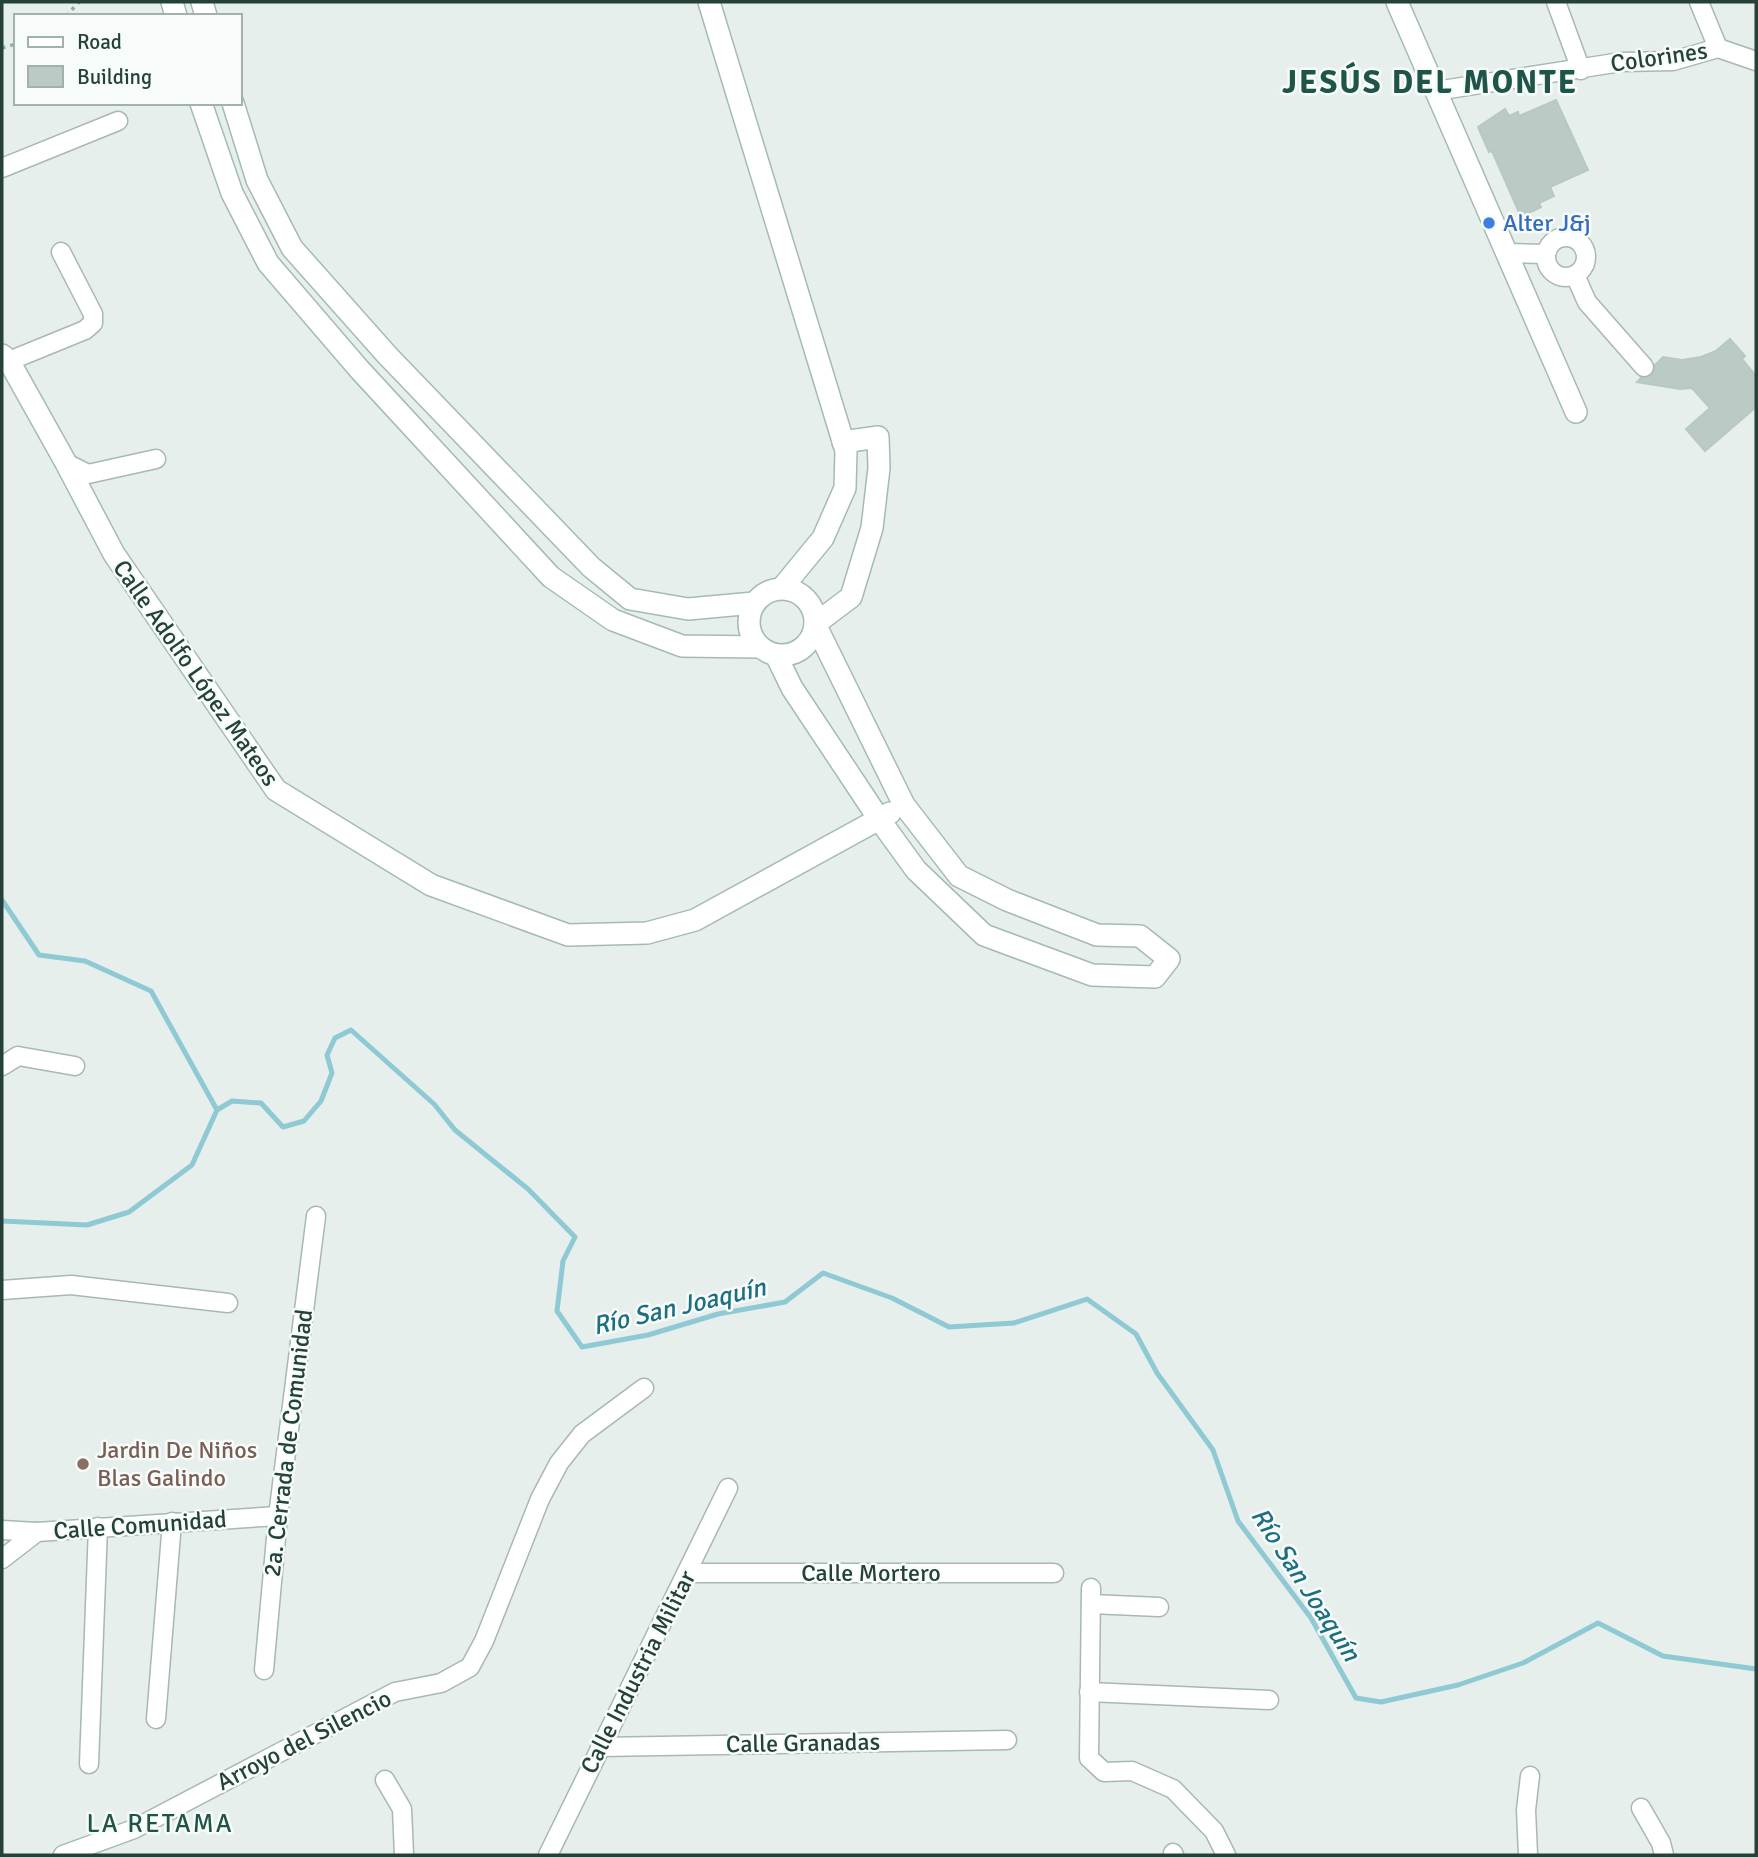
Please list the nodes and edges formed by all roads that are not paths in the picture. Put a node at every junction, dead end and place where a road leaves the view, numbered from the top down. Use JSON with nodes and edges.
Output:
{"nodes":[{"id":1,"x":709,"y":2,"type":"edge"},
{"id":2,"x":1396,"y":2,"type":"edge"},
{"id":3,"x":1556,"y":2,"type":"edge"},
{"id":4,"x":1699,"y":2,"type":"edge"},
{"id":5,"x":1718,"y":48,"type":"junction"},
{"id":6,"x":1756,"y":61,"type":"edge"},
{"id":7,"x":1581,"y":70,"type":"junction"},
{"id":8,"x":1436,"y":91,"type":"junction"},
{"id":9,"x":202,"y":105,"type":"edge"},
{"id":10,"x":234,"y":105,"type":"edge"},
{"id":11,"x":118,"y":121,"type":"dead end"},
{"id":12,"x":2,"y":168,"type":"edge"},
{"id":13,"x":61,"y":252,"type":"dead end"},
{"id":14,"x":1507,"y":253,"type":"junction"},
{"id":15,"x":1546,"y":254,"type":"junction"},
{"id":16,"x":1575,"y":275,"type":"junction"},
{"id":17,"x":6,"y":358,"type":"edge"},
{"id":18,"x":1644,"y":367,"type":"dead end"},
{"id":19,"x":1576,"y":412,"type":"dead end"},
{"id":20,"x":843,"y":442,"type":"junction"},
{"id":21,"x":156,"y":459,"type":"dead end"},
{"id":22,"x":66,"y":463,"type":"junction"},
{"id":23,"x":782,"y":588,"type":"junction"},
{"id":24,"x":754,"y":603,"type":"junction"},
{"id":25,"x":816,"y":624,"type":"junction"},
{"id":26,"x":768,"y":651,"type":"junction"},
{"id":27,"x":904,"y":805,"type":"junction"},
{"id":28,"x":879,"y":819,"type":"junction"},
{"id":29,"x":2,"y":1066,"type":"edge"},
{"id":30,"x":75,"y":1066,"type":"dead end"},
{"id":31,"x":316,"y":1216,"type":"dead end"},
{"id":32,"x":2,"y":1290,"type":"edge"},
{"id":33,"x":228,"y":1303,"type":"dead end"},
{"id":34,"x":644,"y":1388,"type":"dead end"},
{"id":35,"x":728,"y":1488,"type":"dead end"},
{"id":36,"x":278,"y":1516,"type":"junction"},
{"id":37,"x":172,"y":1521,"type":"junction"},
{"id":38,"x":98,"y":1527,"type":"junction"},
{"id":39,"x":2,"y":1530,"type":"edge"},
{"id":40,"x":37,"y":1532,"type":"junction"},
{"id":41,"x":2,"y":1559,"type":"edge"},
{"id":42,"x":688,"y":1573,"type":"junction"},
{"id":43,"x":1054,"y":1573,"type":"dead end"},
{"id":44,"x":1159,"y":1607,"type":"dead end"},
{"id":45,"x":264,"y":1670,"type":"dead end"},
{"id":46,"x":1089,"y":1692,"type":"junction"},
{"id":47,"x":1269,"y":1700,"type":"dead end"},
{"id":48,"x":156,"y":1719,"type":"dead end"},
{"id":49,"x":1007,"y":1740,"type":"dead end"},
{"id":50,"x":600,"y":1747,"type":"junction"},
{"id":51,"x":89,"y":1764,"type":"dead end"},
{"id":52,"x":1531,"y":1776,"type":"dead end"},
{"id":53,"x":386,"y":1780,"type":"dead end"},
{"id":54,"x":1642,"y":1808,"type":"dead end"},
{"id":55,"x":63,"y":1855,"type":"edge"},
{"id":56,"x":404,"y":1855,"type":"edge"},
{"id":57,"x":548,"y":1855,"type":"edge"},
{"id":58,"x":1226,"y":1855,"type":"edge"},
{"id":59,"x":1528,"y":1855,"type":"edge"},
{"id":60,"x":1664,"y":1855,"type":"edge"}],
"edges":[{"from":1,"to":20,"type":"street"},
{"from":2,"to":8,"type":"street"},
{"from":3,"to":7,"type":"street"},
{"from":4,"to":5,"type":"street"},
{"from":5,"to":6,"type":"street","name":"Colorines"},
{"from":5,"to":7,"type":"street","name":"Colorines"},
{"from":7,"to":8,"type":"street","name":"Colorines"},
{"from":8,"to":14,"type":"street"},
{"from":9,"to":26,"type":"street"},
{"from":10,"to":24,"type":"street"},
{"from":11,"to":12,"type":"street"},
{"from":13,"to":17,"type":"street"},
{"from":14,"to":15,"type":"street"},
{"from":14,"to":19,"type":"street"},
{"from":15,"to":16,"type":"street"},
{"from":15,"to":16,"type":"street"},
{"from":16,"to":18,"type":"street"},
{"from":17,"to":22,"type":"street","name":"Calle Adolfo López Mateos"},
{"from":20,"to":23,"type":"street"},
{"from":20,"to":25,"type":"street"},
{"from":21,"to":22,"type":"street"},
{"from":22,"to":28,"type":"street","name":"Calle Adolfo López Mateos"},
{"from":23,"to":24,"type":"street"},
{"from":23,"to":25,"type":"street"},
{"from":24,"to":26,"type":"street"},
{"from":25,"to":26,"type":"street"},
{"from":25,"to":27,"type":"street"},
{"from":26,"to":28,"type":"street"},
{"from":27,"to":28,"type":"street","name":"Calle Adolfo López Mateos"},
{"from":27,"to":28,"type":"street"},
{"from":29,"to":30,"type":"street"},
{"from":31,"to":36,"type":"street","name":"2a. Cerrada de Comunidad"},
{"from":32,"to":33,"type":"street"},
{"from":34,"to":55,"type":"street","name":"Arroyo del Silencio"},
{"from":35,"to":42,"type":"street","name":"Calle Industria Militar"},
{"from":36,"to":37,"type":"street","name":"Calle Comunidad"},
{"from":36,"to":45,"type":"street","name":"2a. Cerrada de Comunidad"},
{"from":37,"to":38,"type":"street","name":"Calle Comunidad"},
{"from":37,"to":48,"type":"street"},
{"from":38,"to":40,"type":"street","name":"Calle Comunidad"},
{"from":38,"to":51,"type":"street"},
{"from":39,"to":40,"type":"street","name":"Calle Comunidad"},
{"from":40,"to":41,"type":"street"},
{"from":42,"to":43,"type":"street","name":"Calle Mortero"},
{"from":42,"to":50,"type":"street","name":"Calle Industria Militar"},
{"from":44,"to":46,"type":"street"},
{"from":46,"to":47,"type":"street"},
{"from":46,"to":58,"type":"street"},
{"from":49,"to":50,"type":"street","name":"Calle Granadas"},
{"from":50,"to":57,"type":"street","name":"Calle Industria Militar"},
{"from":52,"to":59,"type":"street"},
{"from":53,"to":56,"type":"street"},
{"from":54,"to":60,"type":"street"}]}
